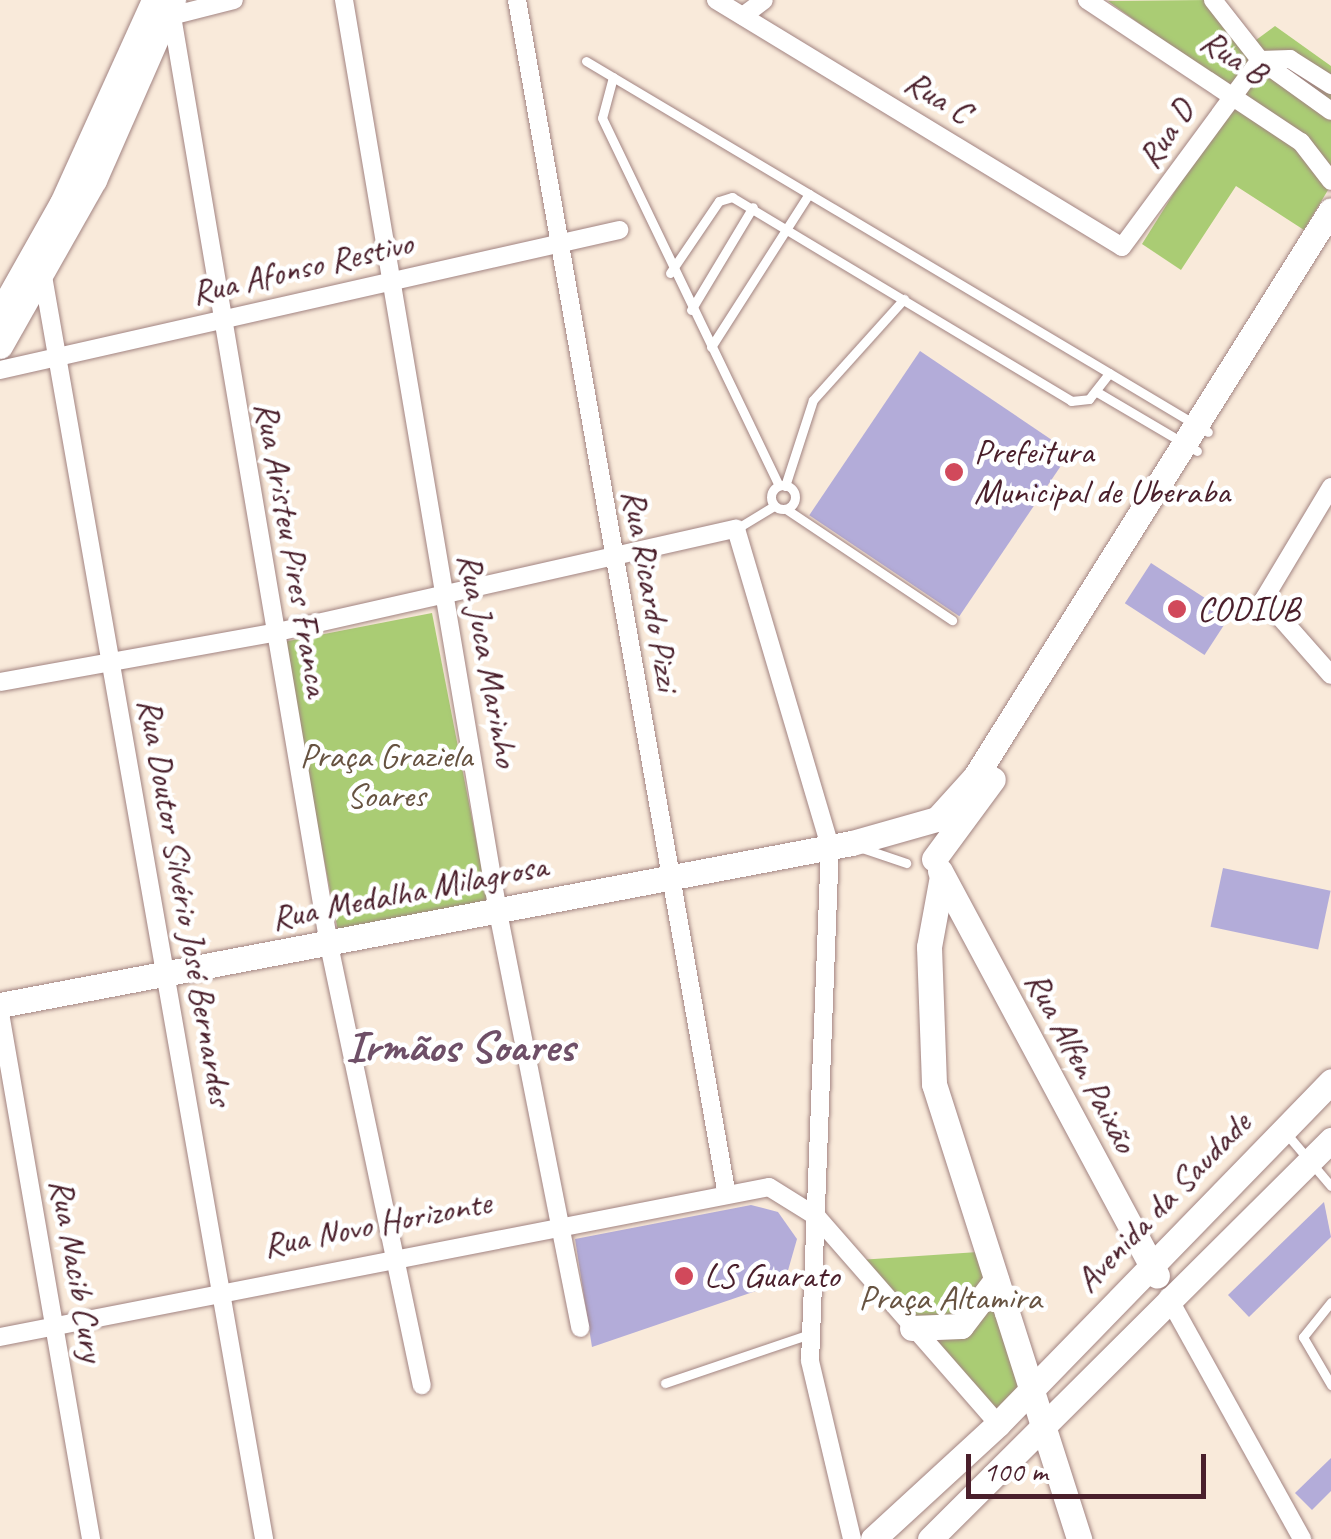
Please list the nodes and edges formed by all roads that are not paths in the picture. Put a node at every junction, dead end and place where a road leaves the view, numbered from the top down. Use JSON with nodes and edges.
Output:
{"nodes":[{"id":1,"x":234,"y":0,"type":"edge"},
{"id":2,"x":344,"y":0,"type":"edge"},
{"id":3,"x":516,"y":0,"type":"edge"},
{"id":4,"x":716,"y":0,"type":"edge"},
{"id":5,"x":764,"y":0,"type":"edge"},
{"id":6,"x":1087,"y":0,"type":"edge"},
{"id":7,"x":1213,"y":0,"type":"edge"},
{"id":8,"x":166,"y":8,"type":"edge"},
{"id":9,"x":743,"y":16,"type":"junction"},
{"id":10,"x":1260,"y":60,"type":"junction"},
{"id":11,"x":586,"y":61,"type":"dead end"},
{"id":12,"x":614,"y":77,"type":"junction"},
{"id":13,"x":1331,"y":85,"type":"edge"},
{"id":14,"x":1233,"y":94,"type":"junction"},
{"id":15,"x":1331,"y":111,"type":"edge"},
{"id":16,"x":1331,"y":182,"type":"edge"},
{"id":17,"x":809,"y":194,"type":"junction"},
{"id":18,"x":753,"y":207,"type":"junction"},
{"id":19,"x":1331,"y":210,"type":"edge"},
{"id":20,"x":788,"y":227,"type":"junction"},
{"id":21,"x":619,"y":230,"type":"dead end"},
{"id":22,"x":1331,"y":240,"type":"edge"},
{"id":23,"x":560,"y":245,"type":"junction"},
{"id":24,"x":1127,"y":246,"type":"joint"},
{"id":25,"x":670,"y":273,"type":"junction"},
{"id":26,"x":43,"y":276,"type":"junction"},
{"id":27,"x":390,"y":282,"type":"junction"},
{"id":28,"x":904,"y":299,"type":"junction"},
{"id":29,"x":691,"y":310,"type":"junction"},
{"id":30,"x":0,"y":313,"type":"edge"},
{"id":31,"x":219,"y":320,"type":"junction"},
{"id":32,"x":0,"y":346,"type":"edge"},
{"id":33,"x":710,"y":347,"type":"junction"},
{"id":34,"x":56,"y":356,"type":"junction"},
{"id":35,"x":0,"y":370,"type":"edge"},
{"id":36,"x":1109,"y":374,"type":"junction"},
{"id":37,"x":1097,"y":392,"type":"junction"},
{"id":38,"x":1196,"y":438,"type":"junction"},
{"id":39,"x":782,"y":486,"type":"junction"},
{"id":40,"x":1331,"y":488,"type":"edge"},
{"id":41,"x":774,"y":506,"type":"junction"},
{"id":42,"x":786,"y":509,"type":"junction"},
{"id":43,"x":736,"y":529,"type":"junction"},
{"id":44,"x":612,"y":562,"type":"junction"},
{"id":45,"x":445,"y":596,"type":"junction"},
{"id":46,"x":952,"y":620,"type":"dead end"},
{"id":47,"x":273,"y":633,"type":"junction"},
{"id":48,"x":110,"y":663,"type":"junction"},
{"id":49,"x":1331,"y":675,"type":"edge"},
{"id":50,"x":0,"y":682,"type":"edge"},
{"id":51,"x":917,"y":826,"type":"junction"},
{"id":52,"x":841,"y":845,"type":"junction"},
{"id":53,"x":906,"y":863,"type":"dead end"},
{"id":54,"x":938,"y":868,"type":"junction"},
{"id":55,"x":668,"y":875,"type":"junction"},
{"id":56,"x":498,"y":912,"type":"junction"},
{"id":57,"x":329,"y":945,"type":"junction"},
{"id":58,"x":166,"y":974,"type":"junction"},
{"id":59,"x":0,"y":1005,"type":"edge"},
{"id":60,"x":0,"y":1013,"type":"edge"},
{"id":61,"x":1331,"y":1082,"type":"edge"},
{"id":62,"x":1283,"y":1130,"type":"junction"},
{"id":63,"x":1331,"y":1140,"type":"edge"},
{"id":64,"x":1310,"y":1161,"type":"junction"},
{"id":65,"x":1331,"y":1186,"type":"edge"},
{"id":66,"x":726,"y":1190,"type":"junction"},
{"id":67,"x":817,"y":1216,"type":"junction"},
{"id":68,"x":558,"y":1221,"type":"junction"},
{"id":69,"x":394,"y":1254,"type":"junction"},
{"id":70,"x":1151,"y":1265,"type":"junction"},
{"id":71,"x":996,"y":1280,"type":"junction"},
{"id":72,"x":220,"y":1289,"type":"junction"},
{"id":73,"x":1168,"y":1297,"type":"junction"},
{"id":74,"x":1331,"y":1302,"type":"edge"},
{"id":75,"x":54,"y":1325,"type":"junction"},
{"id":76,"x":580,"y":1328,"type":"dead end"},
{"id":77,"x":912,"y":1328,"type":"junction"},
{"id":78,"x":810,"y":1334,"type":"junction"},
{"id":79,"x":0,"y":1337,"type":"edge"},
{"id":80,"x":665,"y":1384,"type":"dead end"},
{"id":81,"x":422,"y":1385,"type":"dead end"},
{"id":82,"x":1331,"y":1385,"type":"edge"},
{"id":83,"x":1034,"y":1386,"type":"junction"},
{"id":84,"x":998,"y":1424,"type":"junction"},
{"id":85,"x":1047,"y":1428,"type":"junction"},
{"id":86,"x":91,"y":1539,"type":"edge"},
{"id":87,"x":264,"y":1539,"type":"edge"},
{"id":88,"x":852,"y":1539,"type":"edge"},
{"id":89,"x":873,"y":1539,"type":"edge"},
{"id":90,"x":930,"y":1539,"type":"edge"},
{"id":91,"x":1080,"y":1539,"type":"edge"},
{"id":92,"x":1302,"y":1539,"type":"edge"}],
"edges":[{"from":1,"to":8,"type":"street"},
{"from":2,"to":27,"type":"street","name":"Rua Juca Marinho"},
{"from":3,"to":23,"type":"street","name":"Rua Ricardo Pizzi"},
{"from":4,"to":9,"type":"street","name":"Rua C"},
{"from":5,"to":9,"type":"street"},
{"from":6,"to":14,"type":"street","name":"Rua B"},
{"from":7,"to":10,"type":"street"},
{"from":8,"to":26,"type":"street"},
{"from":8,"to":30,"type":"street"},
{"from":8,"to":31,"type":"street","name":"Rua Aristeu Pires Franca"},
{"from":9,"to":24,"type":"street","name":"Rua C"},
{"from":10,"to":13,"type":"street"},
{"from":10,"to":14,"type":"street","name":"Rua D"},
{"from":10,"to":15,"type":"street"},
{"from":11,"to":12,"type":"lane"},
{"from":12,"to":17,"type":"lane"},
{"from":12,"to":25,"type":"lane"},
{"from":14,"to":16,"type":"street","name":"Rua B"},
{"from":14,"to":24,"type":"street","name":"Rua D"},
{"from":17,"to":20,"type":"lane"},
{"from":17,"to":36,"type":"lane"},
{"from":18,"to":20,"type":"lane"},
{"from":18,"to":25,"type":"lane"},
{"from":18,"to":29,"type":"lane"},
{"from":19,"to":38,"type":"street"},
{"from":20,"to":28,"type":"lane"},
{"from":20,"to":33,"type":"lane"},
{"from":21,"to":23,"type":"street","name":"Rua Afonso Restivo"},
{"from":22,"to":38,"type":"street"},
{"from":23,"to":27,"type":"street","name":"Rua Afonso Restivo"},
{"from":23,"to":44,"type":"street","name":"Rua Ricardo Pizzi"},
{"from":25,"to":29,"type":"lane"},
{"from":26,"to":32,"type":"street"},
{"from":26,"to":34,"type":"street","name":"Rua Doutor Silvério José Bernardes"},
{"from":27,"to":31,"type":"street","name":"Rua Afonso Restivo"},
{"from":27,"to":45,"type":"street","name":"Rua Juca Marinho"},
{"from":28,"to":37,"type":"lane"},
{"from":28,"to":39,"type":"lane"},
{"from":29,"to":33,"type":"lane"},
{"from":31,"to":34,"type":"street","name":"Rua Afonso Restivo"},
{"from":31,"to":47,"type":"street","name":"Rua Aristeu Pires Franca"},
{"from":33,"to":39,"type":"lane"},
{"from":34,"to":35,"type":"street","name":"Rua Afonso Restivo"},
{"from":34,"to":48,"type":"street","name":"Rua Doutor Silvério José Bernardes"},
{"from":36,"to":37,"type":"lane"},
{"from":36,"to":38,"type":"lane"},
{"from":37,"to":38,"type":"lane"},
{"from":38,"to":51,"type":"street","name":"Rua Medalha Milagrosa"},
{"from":38,"to":54,"type":"street"},
{"from":39,"to":41,"type":"lane"},
{"from":39,"to":42,"type":"lane"},
{"from":40,"to":49,"type":"street"},
{"from":41,"to":42,"type":"lane"},
{"from":41,"to":43,"type":"lane"},
{"from":42,"to":46,"type":"lane"},
{"from":43,"to":44,"type":"street"},
{"from":43,"to":52,"type":"street"},
{"from":44,"to":45,"type":"street"},
{"from":44,"to":55,"type":"street","name":"Rua Ricardo Pizzi"},
{"from":45,"to":47,"type":"street"},
{"from":45,"to":56,"type":"street","name":"Rua Juca Marinho"},
{"from":47,"to":48,"type":"street"},
{"from":47,"to":57,"type":"street","name":"Rua Aristeu Pires Franca"},
{"from":48,"to":50,"type":"street"},
{"from":48,"to":58,"type":"street","name":"Rua Doutor Silvério José Bernardes"},
{"from":51,"to":52,"type":"street","name":"Rua Medalha Milagrosa"},
{"from":51,"to":54,"type":"street","name":"Rua Alfen Paixão"},
{"from":52,"to":53,"type":"lane"},
{"from":52,"to":55,"type":"street","name":"Rua Medalha Milagrosa"},
{"from":52,"to":67,"type":"street"},
{"from":54,"to":70,"type":"street","name":"Rua Alfen Paixão"},
{"from":54,"to":71,"type":"street"},
{"from":55,"to":56,"type":"street","name":"Rua Medalha Milagrosa"},
{"from":55,"to":66,"type":"street","name":"Rua Ricardo Pizzi"},
{"from":56,"to":57,"type":"street","name":"Rua Medalha Milagrosa"},
{"from":56,"to":68,"type":"street","name":"Rua Juca Marinho"},
{"from":57,"to":58,"type":"street","name":"Rua Medalha Milagrosa"},
{"from":57,"to":69,"type":"street","name":"Rua Aristeu Pires Franca"},
{"from":58,"to":59,"type":"street","name":"Rua Medalha Milagrosa"},
{"from":58,"to":72,"type":"street","name":"Rua Doutor Silvério José Bernardes"},
{"from":60,"to":75,"type":"street","name":"Rua Nacib Cury"},
{"from":61,"to":62,"type":"street","name":"Avenida da Saudade"},
{"from":62,"to":64,"type":"lane"},
{"from":62,"to":70,"type":"street","name":"Avenida da Saudade"},
{"from":63,"to":64,"type":"street","name":"Avenida da Saudade"},
{"from":64,"to":65,"type":"lane"},
{"from":64,"to":73,"type":"street","name":"Avenida da Saudade"},
{"from":66,"to":67,"type":"street","name":"Rua Novo Horizonte"},
{"from":66,"to":68,"type":"street","name":"Rua Novo Horizonte"},
{"from":67,"to":77,"type":"street"},
{"from":67,"to":78,"type":"street"},
{"from":68,"to":69,"type":"street","name":"Rua Novo Horizonte"},
{"from":68,"to":76,"type":"street","name":"Rua Juca Marinho"},
{"from":69,"to":72,"type":"street","name":"Rua Novo Horizonte"},
{"from":69,"to":81,"type":"street","name":"Rua Aristeu Pires Franca"},
{"from":70,"to":73,"type":"street","name":"Rua Alfen Paixão"},
{"from":70,"to":83,"type":"street","name":"Avenida da Saudade"},
{"from":71,"to":77,"type":"street"},
{"from":71,"to":83,"type":"street"},
{"from":72,"to":75,"type":"street","name":"Rua Novo Horizonte"},
{"from":72,"to":87,"type":"street","name":"Rua Doutor Silvério José Bernardes"},
{"from":73,"to":85,"type":"street","name":"Avenida da Saudade"},
{"from":73,"to":92,"type":"street","name":"Rua Alfen Paixão"},
{"from":74,"to":82,"type":"lane"},
{"from":75,"to":79,"type":"street","name":"Rua Novo Horizonte"},
{"from":75,"to":86,"type":"street","name":"Rua Nacib Cury"},
{"from":77,"to":84,"type":"street"},
{"from":78,"to":80,"type":"lane"},
{"from":78,"to":88,"type":"street"},
{"from":83,"to":84,"type":"street","name":"Avenida da Saudade"},
{"from":83,"to":85,"type":"street"},
{"from":84,"to":89,"type":"street","name":"Avenida da Saudade"},
{"from":85,"to":90,"type":"street","name":"Avenida da Saudade"},
{"from":85,"to":91,"type":"street"}]}
